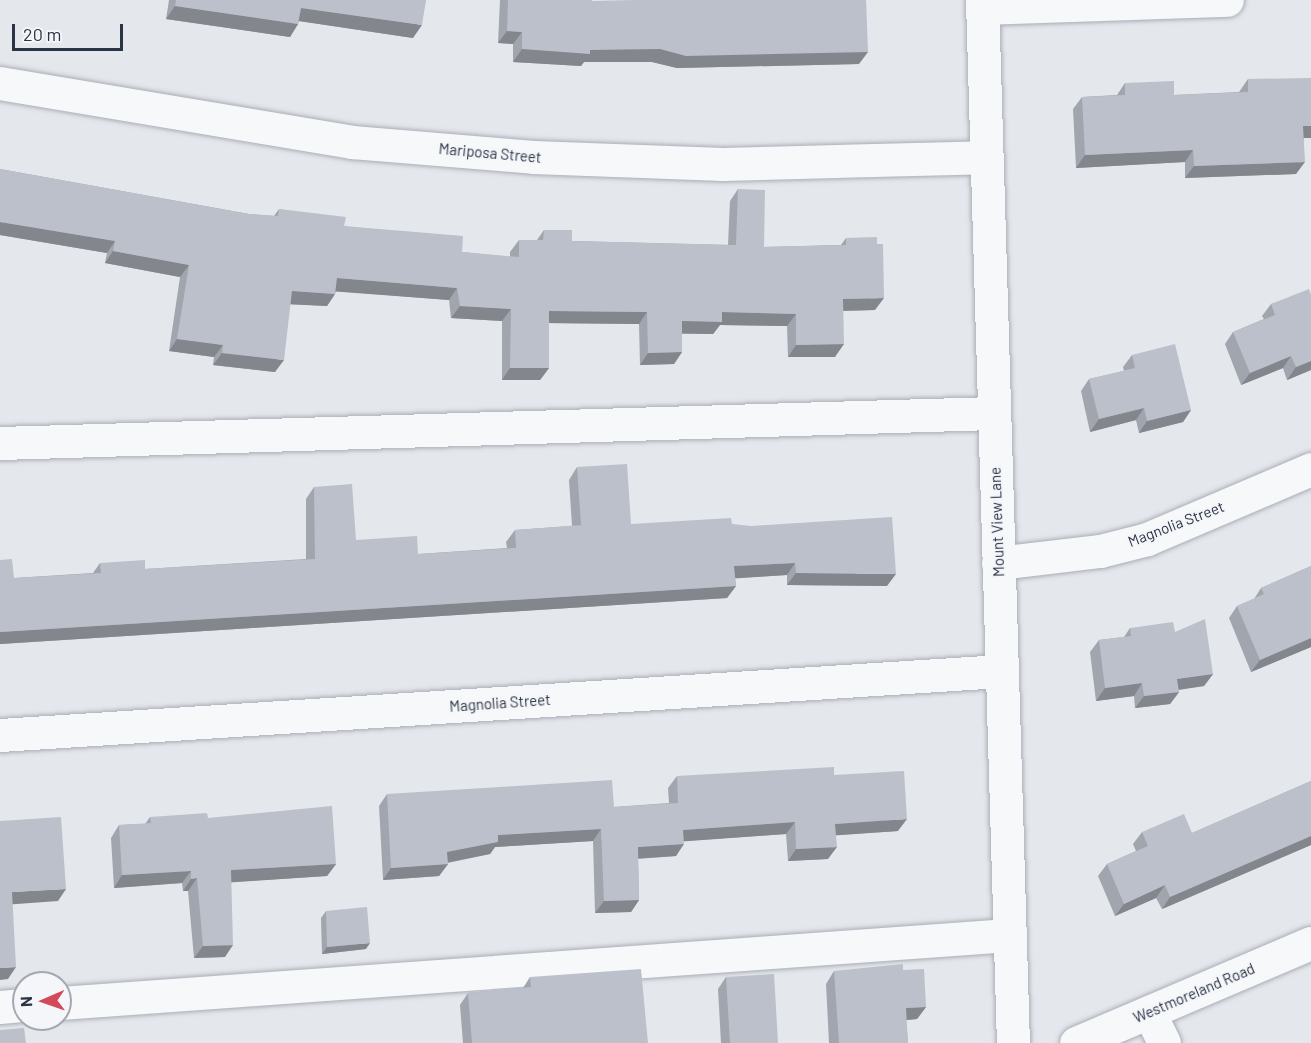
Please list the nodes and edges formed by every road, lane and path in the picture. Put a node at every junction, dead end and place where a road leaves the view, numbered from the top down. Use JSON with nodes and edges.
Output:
{"nodes":[{"id":1,"x":1227,"y":0,"type":"edge"},
{"id":2,"x":982,"y":4,"type":"edge"},
{"id":3,"x":0,"y":83,"type":"edge"},
{"id":4,"x":985,"y":158,"type":"junction"},
{"id":5,"x":994,"y":413,"type":"junction"},
{"id":6,"x":0,"y":443,"type":"edge"},
{"id":7,"x":1311,"y":469,"type":"edge"},
{"id":8,"x":998,"y":562,"type":"junction"},
{"id":9,"x":1001,"y":671,"type":"junction"},
{"id":10,"x":0,"y":735,"type":"edge"},
{"id":11,"x":1009,"y":935,"type":"junction"},
{"id":12,"x":1311,"y":943,"type":"edge"},
{"id":13,"x":72,"y":1002,"type":"edge"},
{"id":14,"x":1149,"y":1012,"type":"junction"},
{"id":15,"x":1013,"y":1043,"type":"edge"},
{"id":16,"x":1076,"y":1043,"type":"edge"},
{"id":17,"x":1164,"y":1043,"type":"edge"}],
"edges":[{"from":1,"to":2,"type":"street"},
{"from":2,"to":4,"type":"street","name":"Mount View Lane"},
{"from":3,"to":4,"type":"street","name":"Mariposa Street"},
{"from":4,"to":5,"type":"street","name":"Mount View Lane"},
{"from":5,"to":6,"type":"street"},
{"from":5,"to":8,"type":"street","name":"Mount View Lane"},
{"from":7,"to":8,"type":"street","name":"Magnolia Street"},
{"from":8,"to":9,"type":"street","name":"Mount View Lane"},
{"from":9,"to":10,"type":"street","name":"Magnolia Street"},
{"from":9,"to":11,"type":"street","name":"Mount View Lane"},
{"from":11,"to":13,"type":"street"},
{"from":11,"to":15,"type":"street","name":"Mount View Lane"},
{"from":12,"to":14,"type":"street","name":"Westmoreland Road"},
{"from":14,"to":16,"type":"street","name":"Westmoreland Road"},
{"from":14,"to":17,"type":"street"}]}
